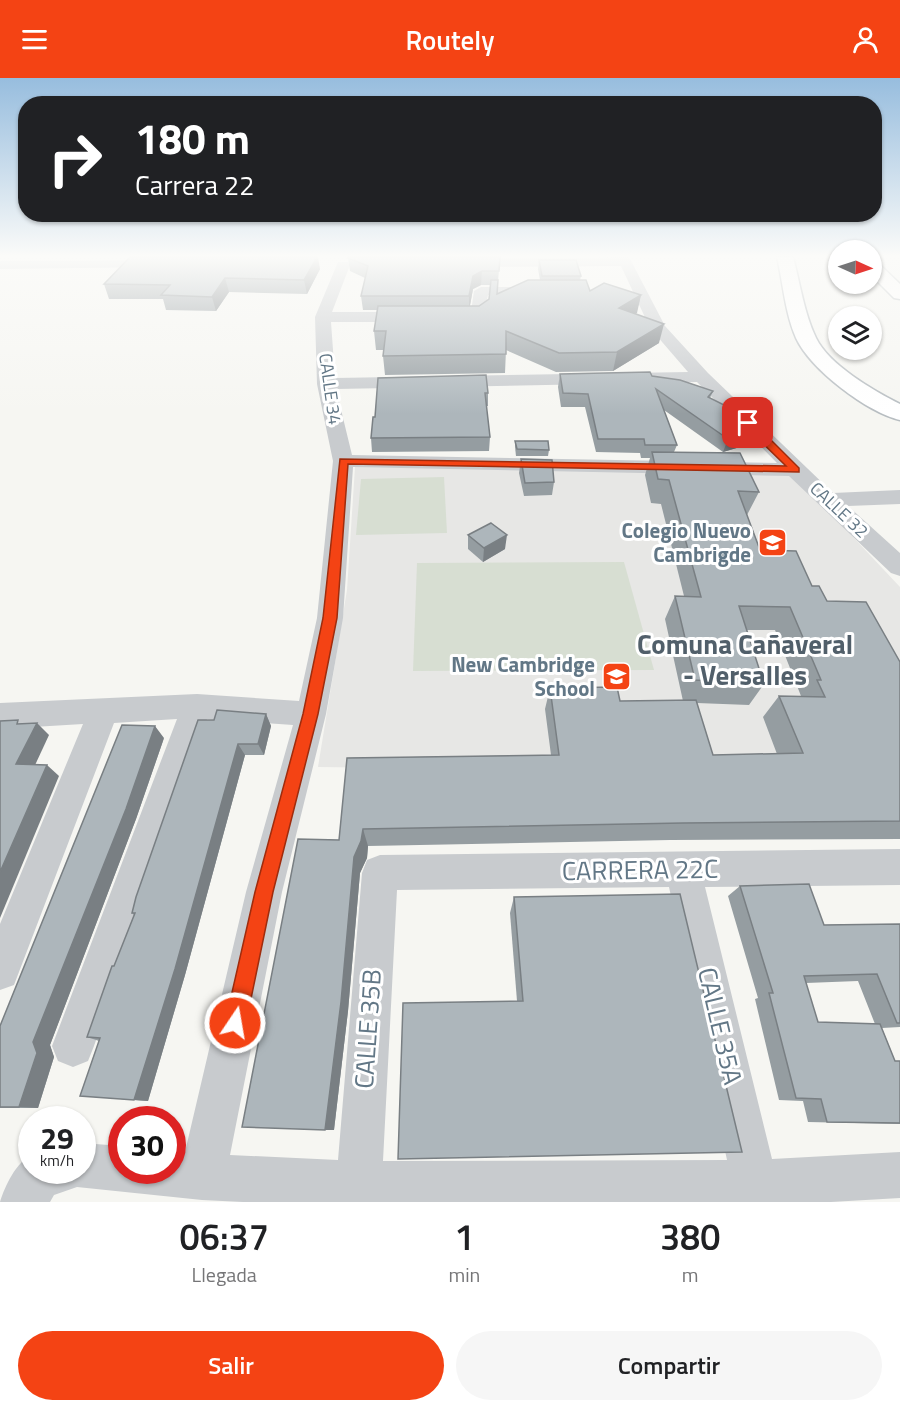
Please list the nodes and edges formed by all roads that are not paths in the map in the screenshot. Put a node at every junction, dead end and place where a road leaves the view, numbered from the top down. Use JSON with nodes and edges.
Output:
{"nodes":[{"id":1,"x":326,"y":309,"type":"edge"},
{"id":2,"x":479,"y":309,"type":"edge"},
{"id":3,"x":645,"y":309,"type":"edge"},
{"id":4,"x":798,"y":309,"type":"edge"},
{"id":5,"x":323,"y":317,"type":"junction"},
{"id":6,"x":702,"y":377,"type":"junction"},
{"id":7,"x":326,"y":384,"type":"junction"},
{"id":8,"x":900,"y":413,"type":"edge"},
{"id":9,"x":343,"y":461,"type":"junction"},
{"id":10,"x":795,"y":470,"type":"junction"},
{"id":11,"x":900,"y":497,"type":"edge"},
{"id":12,"x":831,"y":500,"type":"junction"},
{"id":13,"x":900,"y":567,"type":"edge"},
{"id":14,"x":197,"y":706,"type":"junction"},
{"id":15,"x":103,"y":712,"type":"junction"},
{"id":16,"x":311,"y":714,"type":"junction"},
{"id":17,"x":0,"y":716,"type":"edge"},
{"id":18,"x":900,"y":867,"type":"edge"},
{"id":19,"x":683,"y":870,"type":"junction"},
{"id":20,"x":380,"y":873,"type":"joint"},
{"id":21,"x":0,"y":971,"type":"edge"},
{"id":22,"x":73,"y":1046,"type":"dead end"},
{"id":23,"x":186,"y":1175,"type":"edge"},
{"id":24,"x":900,"y":1175,"type":"edge"},
{"id":25,"x":202,"y":1177,"type":"junction"},
{"id":26,"x":755,"y":1183,"type":"junction"},
{"id":27,"x":34,"y":1184,"type":"edge"},
{"id":28,"x":358,"y":1184,"type":"junction"},
{"id":29,"x":23,"y":1202,"type":"edge"}],
"edges":[{"from":1,"to":5,"type":"street"},
{"from":2,"to":5,"type":"street"},
{"from":3,"to":6,"type":"street","name":"CALLE 32"},
{"from":4,"to":8,"type":"street"},
{"from":5,"to":7,"type":"street","name":"CALLE 34"},
{"from":6,"to":7,"type":"street"},
{"from":6,"to":10,"type":"street","name":"CALLE 32"},
{"from":7,"to":9,"type":"street","name":"CALLE 34"},
{"from":9,"to":10,"type":"street"},
{"from":9,"to":16,"type":"street","name":"CALLE 34"},
{"from":10,"to":12,"type":"street","name":"CALLE 32"},
{"from":11,"to":12,"type":"street"},
{"from":12,"to":13,"type":"street","name":"CALLE 32"},
{"from":14,"to":15,"type":"street"},
{"from":14,"to":16,"type":"street"},
{"from":14,"to":22,"type":"street"},
{"from":15,"to":17,"type":"street"},
{"from":15,"to":21,"type":"street"},
{"from":16,"to":25,"type":"street","name":"CALLE 34"},
{"from":18,"to":19,"type":"street","name":"CARRERA 22C"},
{"from":19,"to":20,"type":"street","name":"CARRERA 22C"},
{"from":19,"to":26,"type":"street","name":"CALLE 35A"},
{"from":20,"to":28,"type":"street","name":"CALLE 35B"},
{"from":23,"to":25,"type":"street"},
{"from":24,"to":26,"type":"street"},
{"from":25,"to":28,"type":"street"},
{"from":26,"to":28,"type":"street"},
{"from":27,"to":29,"type":"street"}]}
